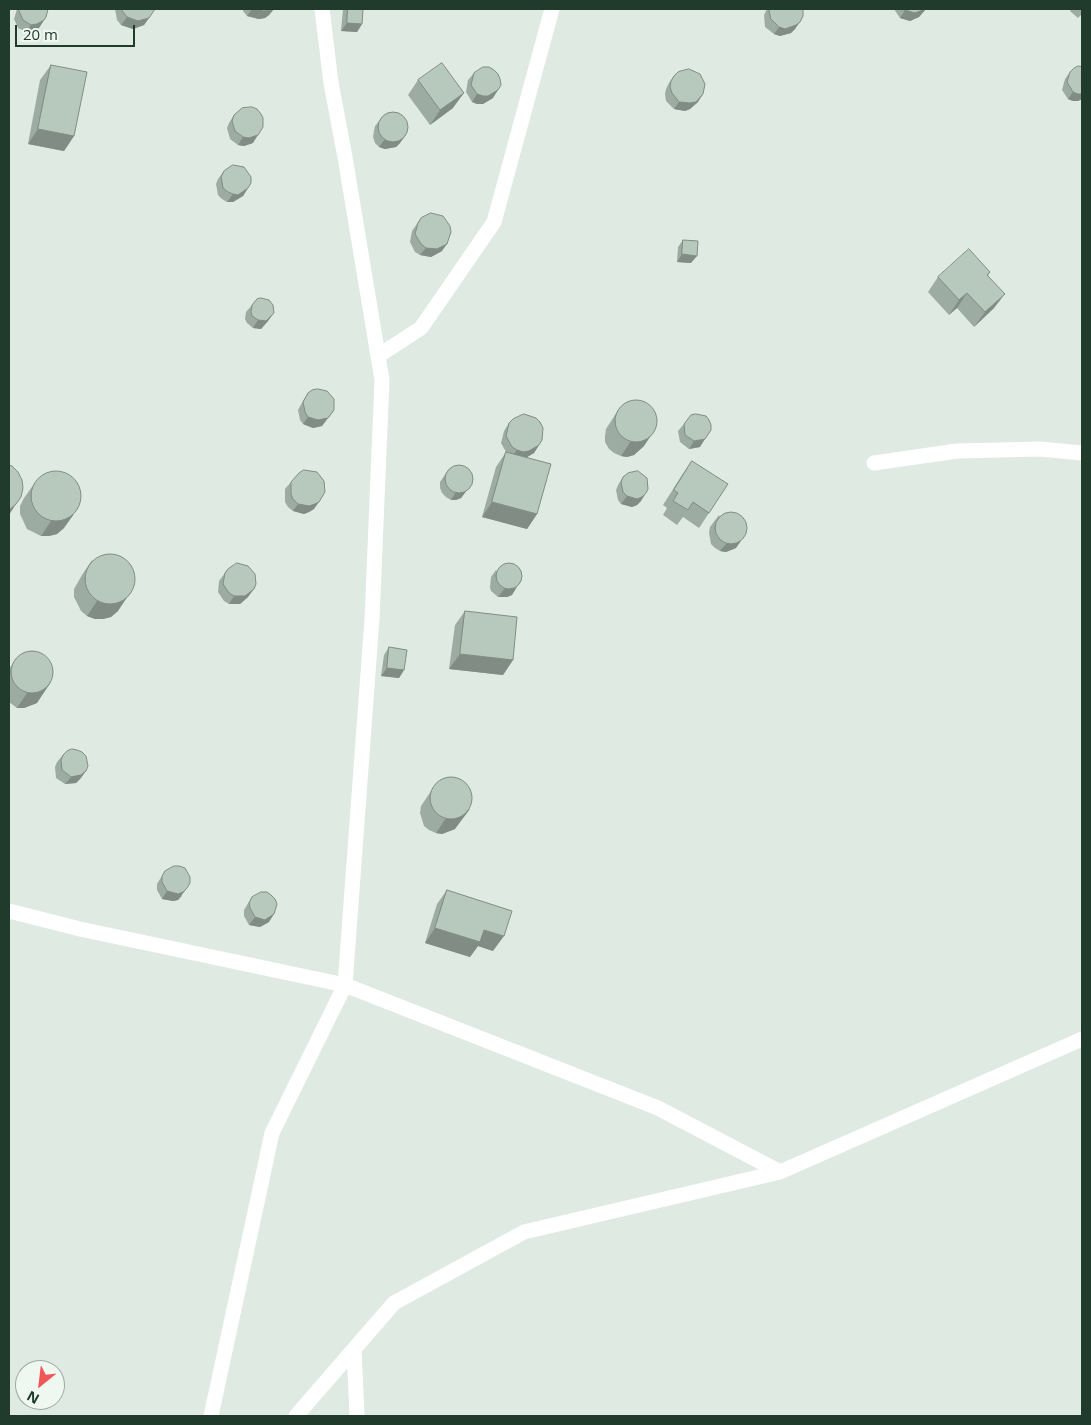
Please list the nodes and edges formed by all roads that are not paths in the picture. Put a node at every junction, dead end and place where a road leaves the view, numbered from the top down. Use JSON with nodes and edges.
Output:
{"nodes":[{"id":1,"x":322,"y":9,"type":"edge"},
{"id":2,"x":552,"y":9,"type":"edge"},
{"id":3,"x":378,"y":356,"type":"junction"},
{"id":4,"x":1082,"y":453,"type":"edge"},
{"id":5,"x":874,"y":463,"type":"dead end"},
{"id":6,"x":9,"y":911,"type":"edge"},
{"id":7,"x":345,"y":986,"type":"junction"},
{"id":8,"x":1082,"y":1039,"type":"edge"},
{"id":9,"x":780,"y":1172,"type":"junction"},
{"id":10,"x":354,"y":1349,"type":"junction"},
{"id":11,"x":211,"y":1416,"type":"edge"},
{"id":12,"x":296,"y":1416,"type":"edge"},
{"id":13,"x":357,"y":1416,"type":"edge"}],
"edges":[{"from":1,"to":3,"type":"street"},
{"from":2,"to":3,"type":"street"},
{"from":3,"to":7,"type":"street"},
{"from":4,"to":5,"type":"street"},
{"from":6,"to":7,"type":"street"},
{"from":7,"to":9,"type":"street"},
{"from":7,"to":11,"type":"street"},
{"from":8,"to":9,"type":"street"},
{"from":9,"to":10,"type":"street"},
{"from":10,"to":12,"type":"street"},
{"from":10,"to":13,"type":"street"}]}
